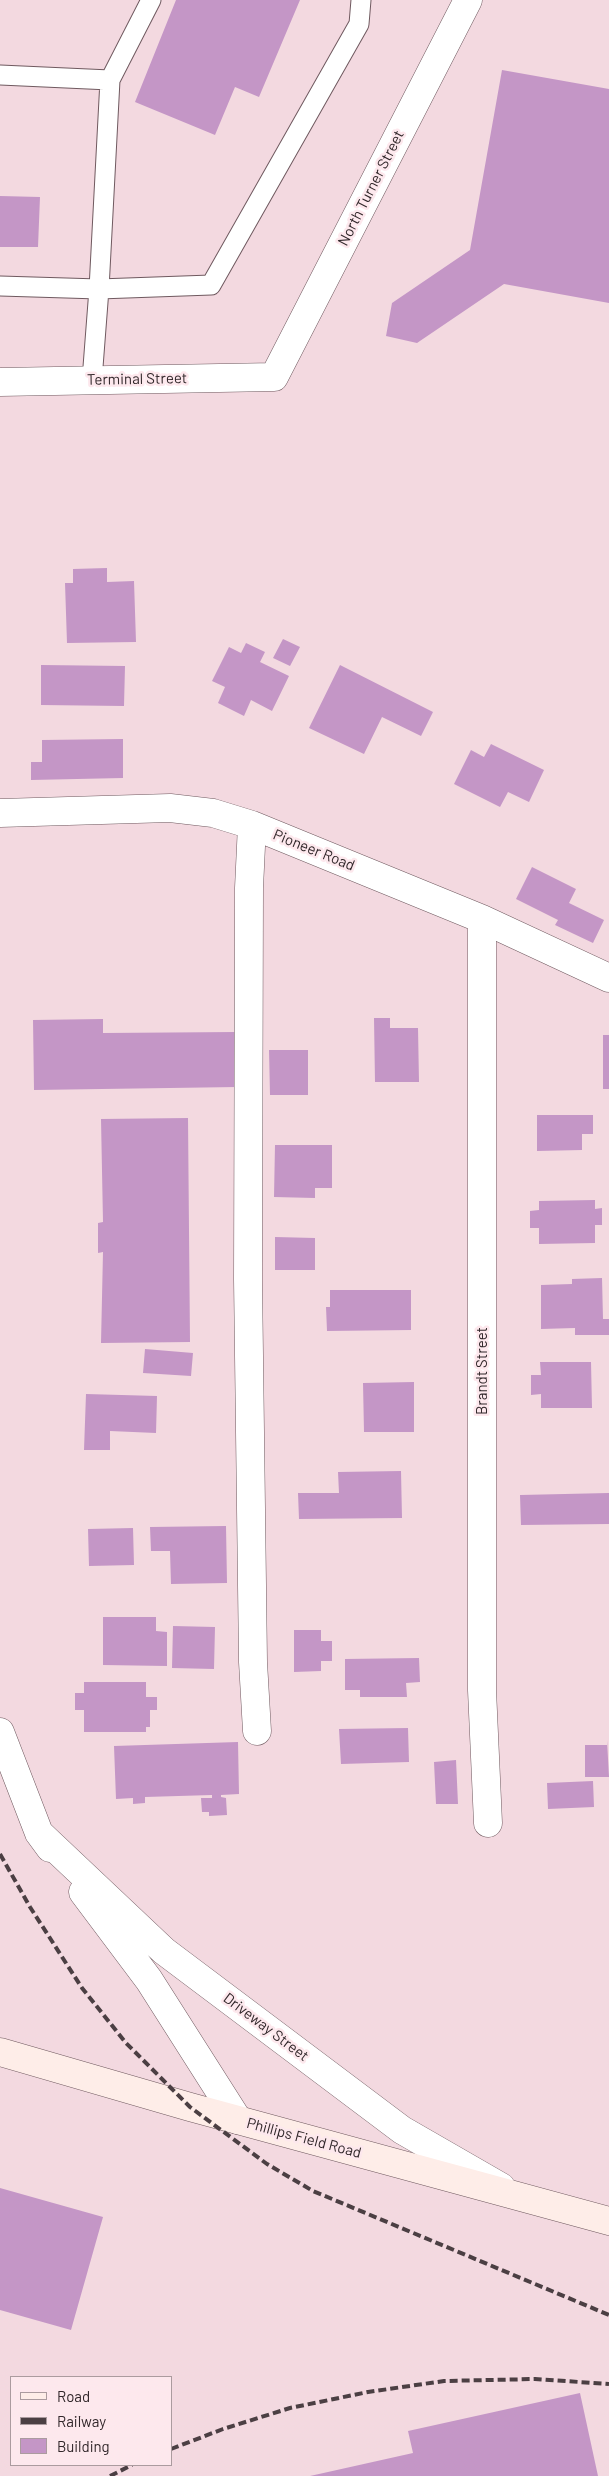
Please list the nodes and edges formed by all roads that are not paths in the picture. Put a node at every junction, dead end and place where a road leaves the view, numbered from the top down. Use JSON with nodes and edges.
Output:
{"nodes":[{"id":1,"x":151,"y":0,"type":"edge"},
{"id":2,"x":361,"y":0,"type":"edge"},
{"id":3,"x":468,"y":0,"type":"edge"},
{"id":4,"x":0,"y":75,"type":"edge"},
{"id":5,"x":110,"y":80,"type":"junction"},
{"id":6,"x":0,"y":286,"type":"edge"},
{"id":7,"x":100,"y":289,"type":"junction"},
{"id":8,"x":274,"y":377,"type":"joint"},
{"id":9,"x":92,"y":380,"type":"junction"},
{"id":10,"x":0,"y":382,"type":"edge"},
{"id":11,"x":0,"y":814,"type":"edge"},
{"id":12,"x":252,"y":825,"type":"junction"},
{"id":13,"x":482,"y":919,"type":"junction"},
{"id":14,"x":609,"y":978,"type":"edge"},
{"id":15,"x":0,"y":1732,"type":"edge"},
{"id":16,"x":257,"y":1732,"type":"dead end"},
{"id":17,"x":488,"y":1823,"type":"dead end"},
{"id":18,"x":39,"y":1834,"type":"junction"},
{"id":19,"x":1,"y":2050,"type":"edge"},
{"id":20,"x":238,"y":2120,"type":"junction"},
{"id":21,"x":513,"y":2194,"type":"junction"},
{"id":22,"x":609,"y":2221,"type":"edge"}],
"edges":[{"from":1,"to":5,"type":"lane"},
{"from":2,"to":7,"type":"lane"},
{"from":3,"to":8,"type":"street","name":"North Turner Street"},
{"from":4,"to":5,"type":"lane"},
{"from":5,"to":7,"type":"lane"},
{"from":6,"to":7,"type":"lane"},
{"from":7,"to":9,"type":"lane"},
{"from":8,"to":9,"type":"street","name":"Terminal Street"},
{"from":9,"to":10,"type":"street","name":"Terminal Street"},
{"from":11,"to":12,"type":"street","name":"Pioneer Road"},
{"from":12,"to":13,"type":"street","name":"Pioneer Road"},
{"from":12,"to":16,"type":"street"},
{"from":13,"to":14,"type":"street","name":"Pioneer Road"},
{"from":13,"to":17,"type":"street","name":"Brandt Street"},
{"from":15,"to":18,"type":"street","name":"Driveway Street"},
{"from":18,"to":20,"type":"street","name":"Driveway Street"},
{"from":18,"to":21,"type":"street","name":"Driveway Street"},
{"from":19,"to":20,"type":"street","name":"Phillips Field Road"},
{"from":20,"to":21,"type":"street","name":"Phillips Field Road"},
{"from":21,"to":22,"type":"street","name":"Phillips Field Road"}]}
